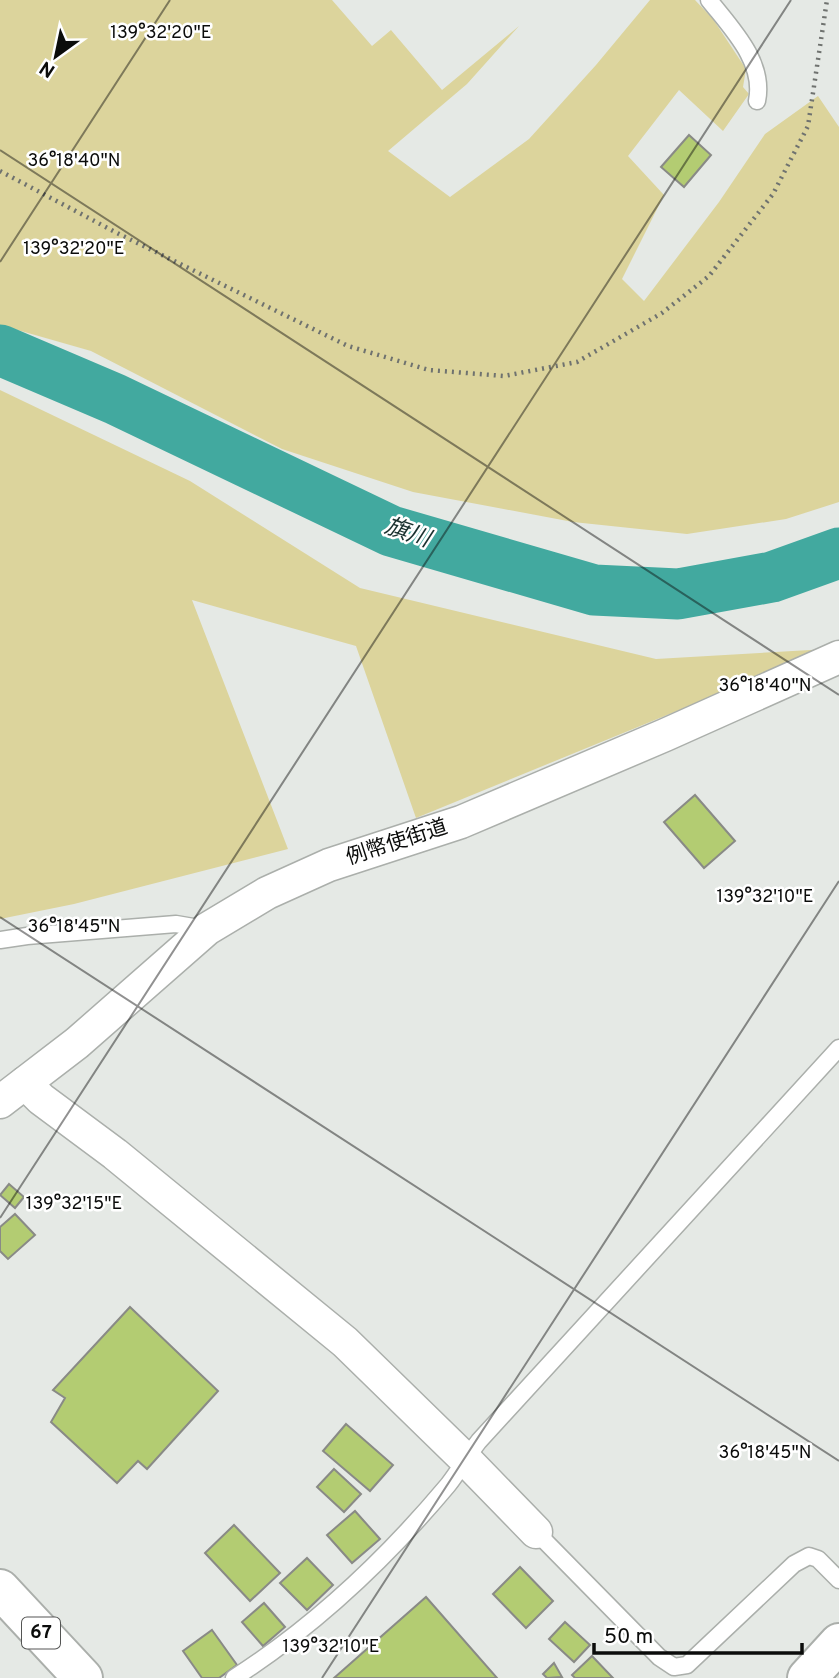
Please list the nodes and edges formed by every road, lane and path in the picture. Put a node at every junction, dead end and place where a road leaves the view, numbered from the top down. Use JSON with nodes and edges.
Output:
{"nodes":[{"id":1,"x":709,"y":0,"type":"edge"},
{"id":2,"x":827,"y":0,"type":"edge"},
{"id":3,"x":758,"y":101,"type":"dead end"},
{"id":4,"x":0,"y":171,"type":"edge"},
{"id":5,"x":839,"y":657,"type":"edge"},
{"id":6,"x":207,"y":929,"type":"junction"},
{"id":7,"x":0,"y":940,"type":"edge"},
{"id":8,"x":839,"y":1048,"type":"edge"},
{"id":9,"x":25,"y":1083,"type":"junction"},
{"id":10,"x":0,"y":1102,"type":"edge"},
{"id":11,"x":465,"y":1459,"type":"junction"},
{"id":12,"x":536,"y":1532,"type":"joint"},
{"id":13,"x":839,"y":1580,"type":"edge"},
{"id":14,"x":0,"y":1588,"type":"edge"},
{"id":15,"x":839,"y":1643,"type":"edge"},
{"id":16,"x":83,"y":1678,"type":"edge"},
{"id":17,"x":233,"y":1678,"type":"edge"},
{"id":18,"x":807,"y":1678,"type":"edge"}],
"edges":[{"from":1,"to":3,"type":"lane"},
{"from":2,"to":4,"type":"path"},
{"from":5,"to":6,"type":"street","name":"例幣使街道"},
{"from":6,"to":7,"type":"lane"},
{"from":6,"to":9,"type":"street","name":"例幣使街道"},
{"from":8,"to":11,"type":"lane"},
{"from":9,"to":10,"type":"street","name":"例幣使街道"},
{"from":9,"to":11,"type":"street"},
{"from":11,"to":12,"type":"street"},
{"from":11,"to":17,"type":"lane"},
{"from":12,"to":13,"type":"lane"},
{"from":14,"to":16,"type":"main road","number":"67"},
{"from":15,"to":18,"type":"main road"}]}
